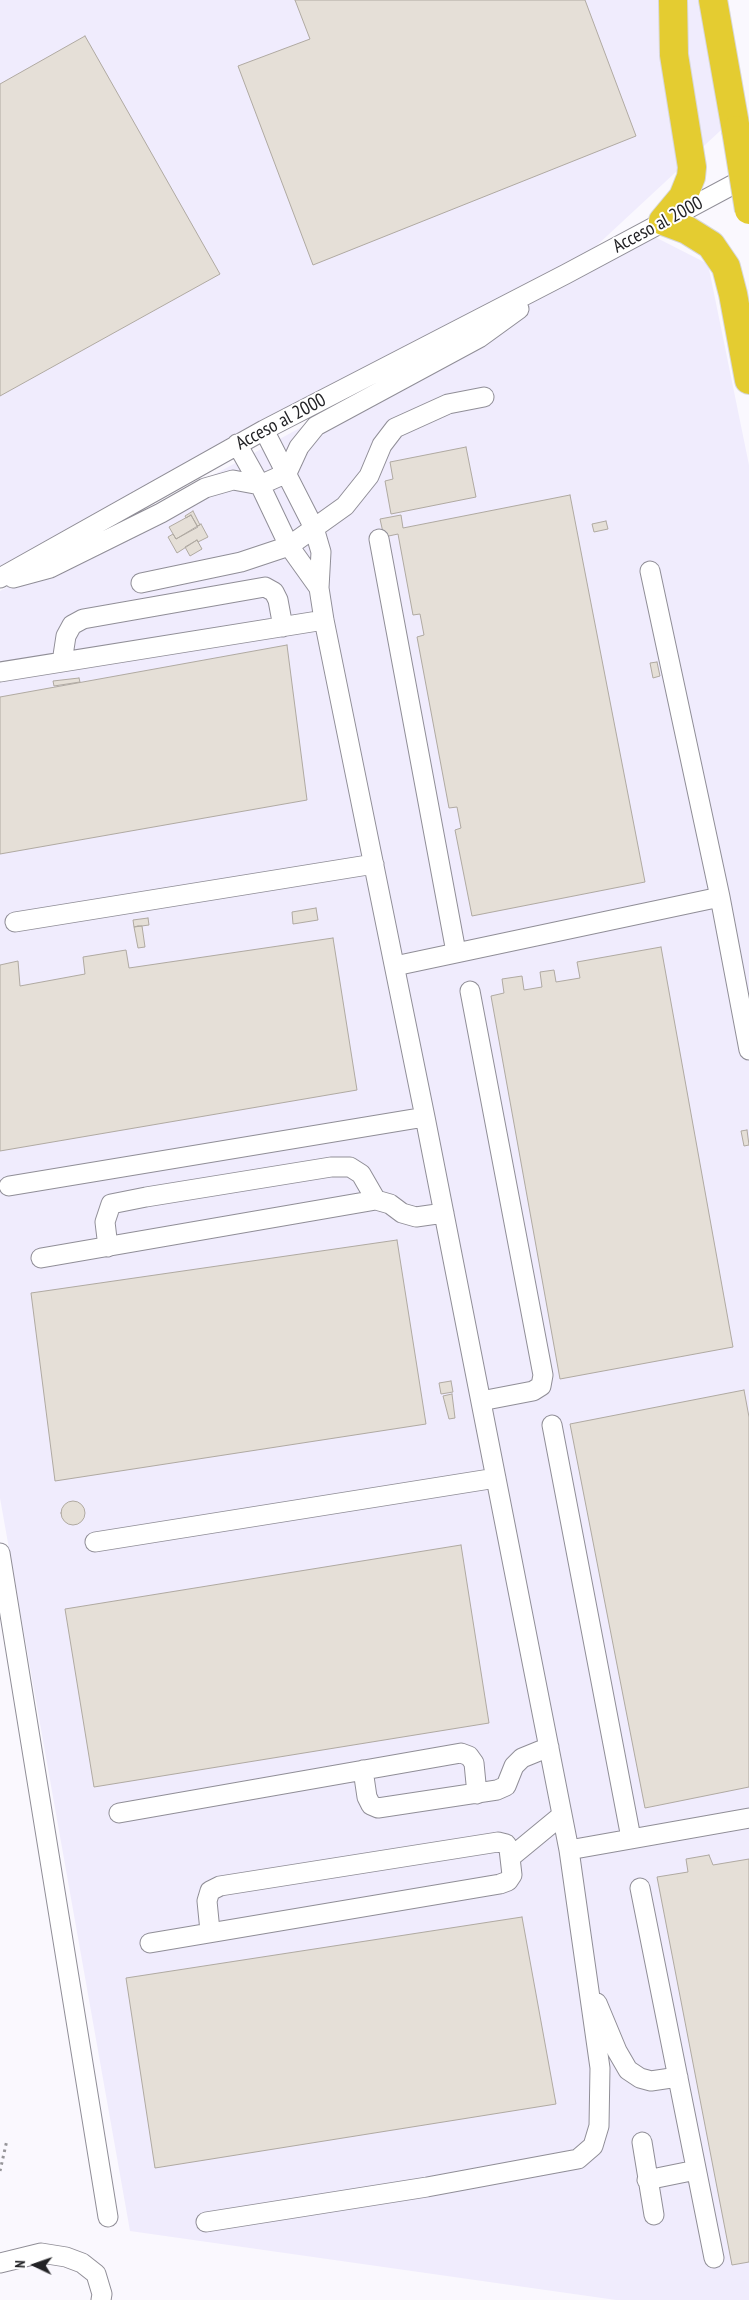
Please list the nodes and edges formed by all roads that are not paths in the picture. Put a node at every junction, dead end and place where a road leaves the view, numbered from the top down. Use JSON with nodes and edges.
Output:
{"nodes":[{"id":1,"x":673,"y":0,"type":"edge"},
{"id":2,"x":714,"y":0,"type":"edge"},
{"id":3,"x":749,"y":176,"type":"edge"},
{"id":4,"x":749,"y":210,"type":"edge"},
{"id":5,"x":663,"y":221,"type":"junction"},
{"id":6,"x":566,"y":274,"type":"junction"},
{"id":7,"x":749,"y":380,"type":"edge"},
{"id":8,"x":484,"y":397,"type":"dead end"},
{"id":9,"x":264,"y":430,"type":"junction"},
{"id":10,"x":237,"y":444,"type":"junction"},
{"id":11,"x":287,"y":473,"type":"junction"},
{"id":12,"x":260,"y":486,"type":"junction"},
{"id":13,"x":314,"y":528,"type":"junction"},
{"id":14,"x":379,"y":539,"type":"dead end"},
{"id":15,"x":289,"y":546,"type":"junction"},
{"id":16,"x":650,"y":571,"type":"dead end"},
{"id":17,"x":0,"y":580,"type":"edge"},
{"id":18,"x":141,"y":583,"type":"dead end"},
{"id":19,"x":319,"y":588,"type":"junction"},
{"id":20,"x":324,"y":620,"type":"junction"},
{"id":21,"x":283,"y":627,"type":"junction"},
{"id":22,"x":62,"y":662,"type":"junction"},
{"id":23,"x":0,"y":672,"type":"edge"},
{"id":24,"x":374,"y":864,"type":"junction"},
{"id":25,"x":720,"y":898,"type":"junction"},
{"id":26,"x":15,"y":922,"type":"dead end"},
{"id":27,"x":456,"y":952,"type":"junction"},
{"id":28,"x":395,"y":966,"type":"junction"},
{"id":29,"x":470,"y":991,"type":"dead end"},
{"id":30,"x":749,"y":1050,"type":"edge"},
{"id":31,"x":425,"y":1117,"type":"junction"},
{"id":32,"x":9,"y":1186,"type":"dead end"},
{"id":33,"x":376,"y":1200,"type":"junction"},
{"id":34,"x":444,"y":1213,"type":"junction"},
{"id":35,"x":108,"y":1247,"type":"junction"},
{"id":36,"x":41,"y":1258,"type":"dead end"},
{"id":37,"x":481,"y":1401,"type":"junction"},
{"id":38,"x":552,"y":1425,"type":"dead end"},
{"id":39,"x":496,"y":1478,"type":"junction"},
{"id":40,"x":95,"y":1542,"type":"dead end"},
{"id":41,"x":0,"y":1553,"type":"edge"},
{"id":42,"x":548,"y":1747,"type":"junction"},
{"id":43,"x":363,"y":1770,"type":"junction"},
{"id":44,"x":477,"y":1794,"type":"junction"},
{"id":45,"x":119,"y":1813,"type":"dead end"},
{"id":46,"x":562,"y":1815,"type":"junction"},
{"id":47,"x":749,"y":1818,"type":"edge"},
{"id":48,"x":631,"y":1838,"type":"junction"},
{"id":49,"x":569,"y":1850,"type":"junction"},
{"id":50,"x":511,"y":1857,"type":"junction"},
{"id":51,"x":640,"y":1888,"type":"dead end"},
{"id":52,"x":210,"y":1932,"type":"junction"},
{"id":53,"x":150,"y":1943,"type":"dead end"},
{"id":54,"x":588,"y":1984,"type":"junction"},
{"id":55,"x":678,"y":2077,"type":"junction"},
{"id":56,"x":642,"y":2142,"type":"dead end"},
{"id":57,"x":696,"y":2170,"type":"junction"},
{"id":58,"x":647,"y":2180,"type":"junction"},
{"id":59,"x":654,"y":2214,"type":"dead end"},
{"id":60,"x":108,"y":2217,"type":"dead end"},
{"id":61,"x":206,"y":2222,"type":"dead end"},
{"id":62,"x":714,"y":2258,"type":"dead end"},
{"id":63,"x":0,"y":2263,"type":"edge"},
{"id":64,"x":101,"y":2300,"type":"edge"}],
"edges":[{"from":1,"to":5,"type":"highway"},
{"from":2,"to":4,"type":"highway","bridge":true},
{"from":3,"to":5,"type":"street","name":"Acceso al 2000"},
{"from":5,"to":6,"type":"street","name":"Acceso al 2000"},
{"from":5,"to":7,"type":"highway"},
{"from":6,"to":9,"type":"street","name":"Acceso al 2000"},
{"from":6,"to":11,"type":"street","name":"Acceso al 2000"},
{"from":8,"to":13,"type":"street"},
{"from":9,"to":10,"type":"street","name":"Acceso al 2000"},
{"from":9,"to":11,"type":"street"},
{"from":10,"to":12,"type":"street"},
{"from":10,"to":17,"type":"street","name":"Acceso al 2000"},
{"from":11,"to":12,"type":"street"},
{"from":11,"to":13,"type":"street"},
{"from":12,"to":15,"type":"street"},
{"from":12,"to":17,"type":"street","name":"Acceso al 2000"},
{"from":13,"to":15,"type":"street"},
{"from":13,"to":19,"type":"street"},
{"from":14,"to":27,"type":"street"},
{"from":15,"to":18,"type":"street"},
{"from":15,"to":19,"type":"street"},
{"from":16,"to":25,"type":"street"},
{"from":19,"to":20,"type":"street"},
{"from":20,"to":21,"type":"street"},
{"from":20,"to":24,"type":"street"},
{"from":21,"to":22,"type":"street"},
{"from":21,"to":22,"type":"street"},
{"from":22,"to":23,"type":"street"},
{"from":24,"to":26,"type":"street"},
{"from":24,"to":28,"type":"street"},
{"from":25,"to":27,"type":"street"},
{"from":25,"to":30,"type":"street"},
{"from":27,"to":28,"type":"street"},
{"from":28,"to":31,"type":"street"},
{"from":29,"to":37,"type":"street"},
{"from":31,"to":32,"type":"street"},
{"from":31,"to":34,"type":"street"},
{"from":33,"to":34,"type":"street"},
{"from":33,"to":35,"type":"street"},
{"from":33,"to":35,"type":"street"},
{"from":34,"to":37,"type":"street"},
{"from":35,"to":36,"type":"street"},
{"from":37,"to":39,"type":"street"},
{"from":38,"to":48,"type":"street"},
{"from":39,"to":40,"type":"street"},
{"from":39,"to":42,"type":"street"},
{"from":41,"to":60,"type":"street"},
{"from":42,"to":44,"type":"street"},
{"from":42,"to":46,"type":"street"},
{"from":43,"to":44,"type":"street"},
{"from":43,"to":44,"type":"street"},
{"from":43,"to":45,"type":"street"},
{"from":46,"to":49,"type":"street"},
{"from":46,"to":50,"type":"street"},
{"from":47,"to":48,"type":"street"},
{"from":48,"to":49,"type":"street"},
{"from":49,"to":54,"type":"street"},
{"from":50,"to":52,"type":"street"},
{"from":50,"to":52,"type":"street"},
{"from":51,"to":55,"type":"street"},
{"from":52,"to":53,"type":"street"},
{"from":54,"to":55,"type":"street"},
{"from":54,"to":61,"type":"street"},
{"from":55,"to":57,"type":"street"},
{"from":56,"to":58,"type":"street"},
{"from":57,"to":58,"type":"street"},
{"from":57,"to":62,"type":"street"},
{"from":58,"to":59,"type":"street"},
{"from":63,"to":64,"type":"street"}]}
